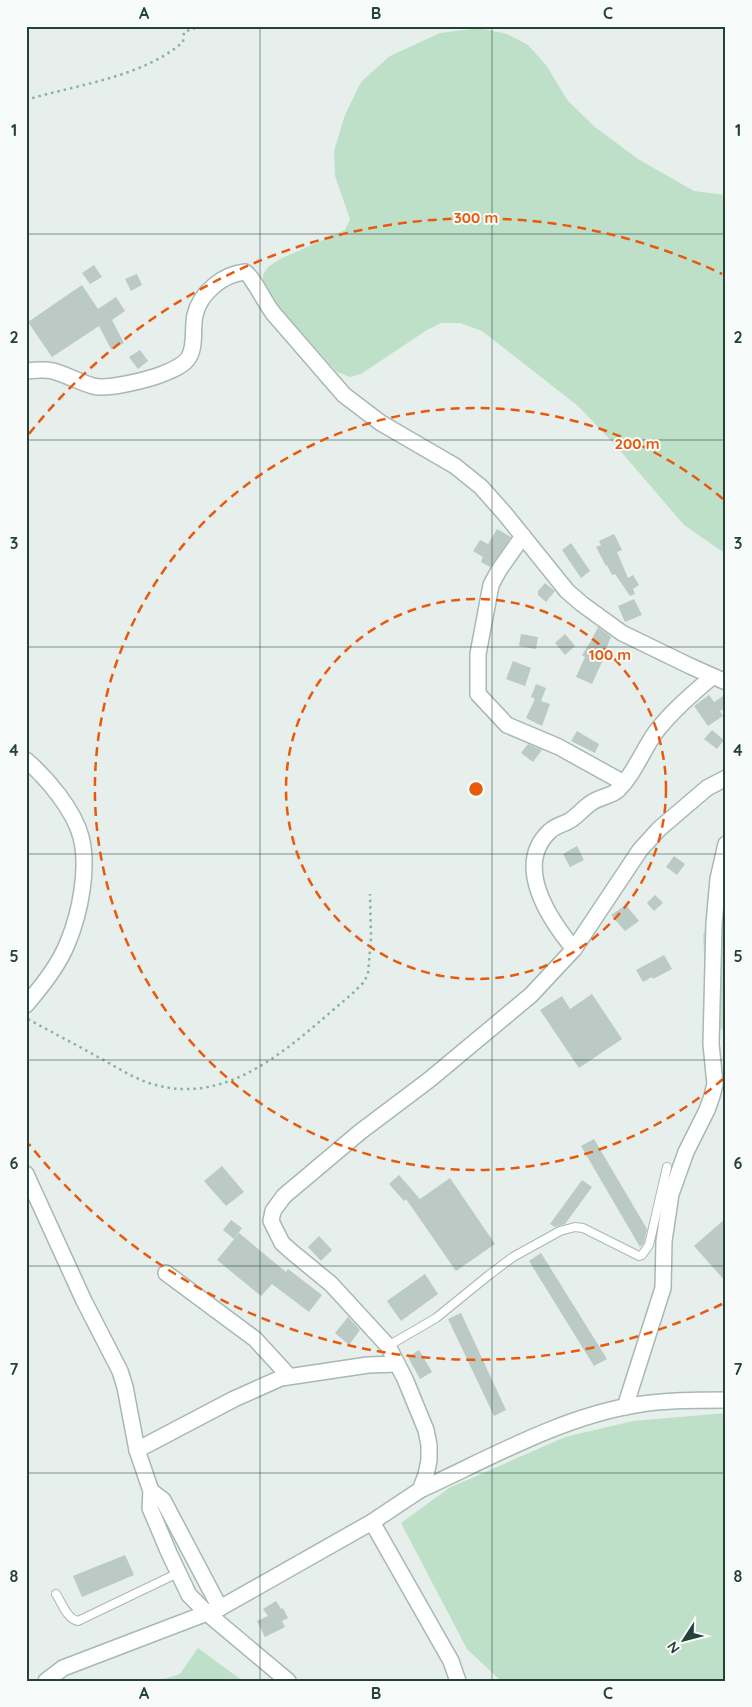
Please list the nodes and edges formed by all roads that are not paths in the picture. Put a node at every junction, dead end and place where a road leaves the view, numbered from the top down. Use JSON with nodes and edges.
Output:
{"nodes":[{"id":1,"x":26,"y":371,"type":"edge"},
{"id":2,"x":523,"y":536,"type":"junction"},
{"id":3,"x":719,"y":679,"type":"edge"},
{"id":4,"x":26,"y":760,"type":"edge"},
{"id":5,"x":726,"y":778,"type":"edge"},
{"id":6,"x":624,"y":783,"type":"junction"},
{"id":7,"x":726,"y":844,"type":"edge"},
{"id":8,"x":574,"y":949,"type":"junction"},
{"id":9,"x":26,"y":1005,"type":"edge"},
{"id":10,"x":667,"y":1167,"type":"dead end"},
{"id":11,"x":26,"y":1174,"type":"edge"},
{"id":12,"x":166,"y":1272,"type":"dead end"},
{"id":13,"x":388,"y":1346,"type":"junction"},
{"id":14,"x":398,"y":1364,"type":"junction"},
{"id":15,"x":289,"y":1376,"type":"junction"},
{"id":16,"x":726,"y":1400,"type":"edge"},
{"id":17,"x":625,"y":1407,"type":"junction"},
{"id":18,"x":137,"y":1450,"type":"junction"},
{"id":19,"x":420,"y":1490,"type":"junction"},
{"id":20,"x":151,"y":1491,"type":"junction"},
{"id":21,"x":372,"y":1522,"type":"junction"},
{"id":22,"x":178,"y":1573,"type":"junction"},
{"id":23,"x":56,"y":1594,"type":"dead end"},
{"id":24,"x":214,"y":1611,"type":"junction"},
{"id":25,"x":46,"y":1681,"type":"edge"},
{"id":26,"x":288,"y":1681,"type":"edge"},
{"id":27,"x":458,"y":1681,"type":"edge"}],
"edges":[{"from":1,"to":2,"type":"street"},
{"from":2,"to":3,"type":"street"},
{"from":2,"to":6,"type":"street"},
{"from":3,"to":6,"type":"street"},
{"from":4,"to":9,"type":"street"},
{"from":5,"to":8,"type":"street"},
{"from":6,"to":8,"type":"street"},
{"from":7,"to":17,"type":"street"},
{"from":8,"to":13,"type":"street"},
{"from":10,"to":13,"type":"lane"},
{"from":11,"to":18,"type":"street"},
{"from":12,"to":15,"type":"street"},
{"from":13,"to":14,"type":"street"},
{"from":14,"to":15,"type":"street"},
{"from":14,"to":19,"type":"street"},
{"from":15,"to":18,"type":"street"},
{"from":16,"to":17,"type":"street"},
{"from":17,"to":19,"type":"street"},
{"from":18,"to":20,"type":"street"},
{"from":19,"to":21,"type":"street"},
{"from":20,"to":22,"type":"street"},
{"from":20,"to":24,"type":"street"},
{"from":21,"to":24,"type":"street"},
{"from":21,"to":27,"type":"street"},
{"from":22,"to":23,"type":"lane"},
{"from":22,"to":24,"type":"street"},
{"from":24,"to":25,"type":"street"},
{"from":24,"to":26,"type":"street"}]}
